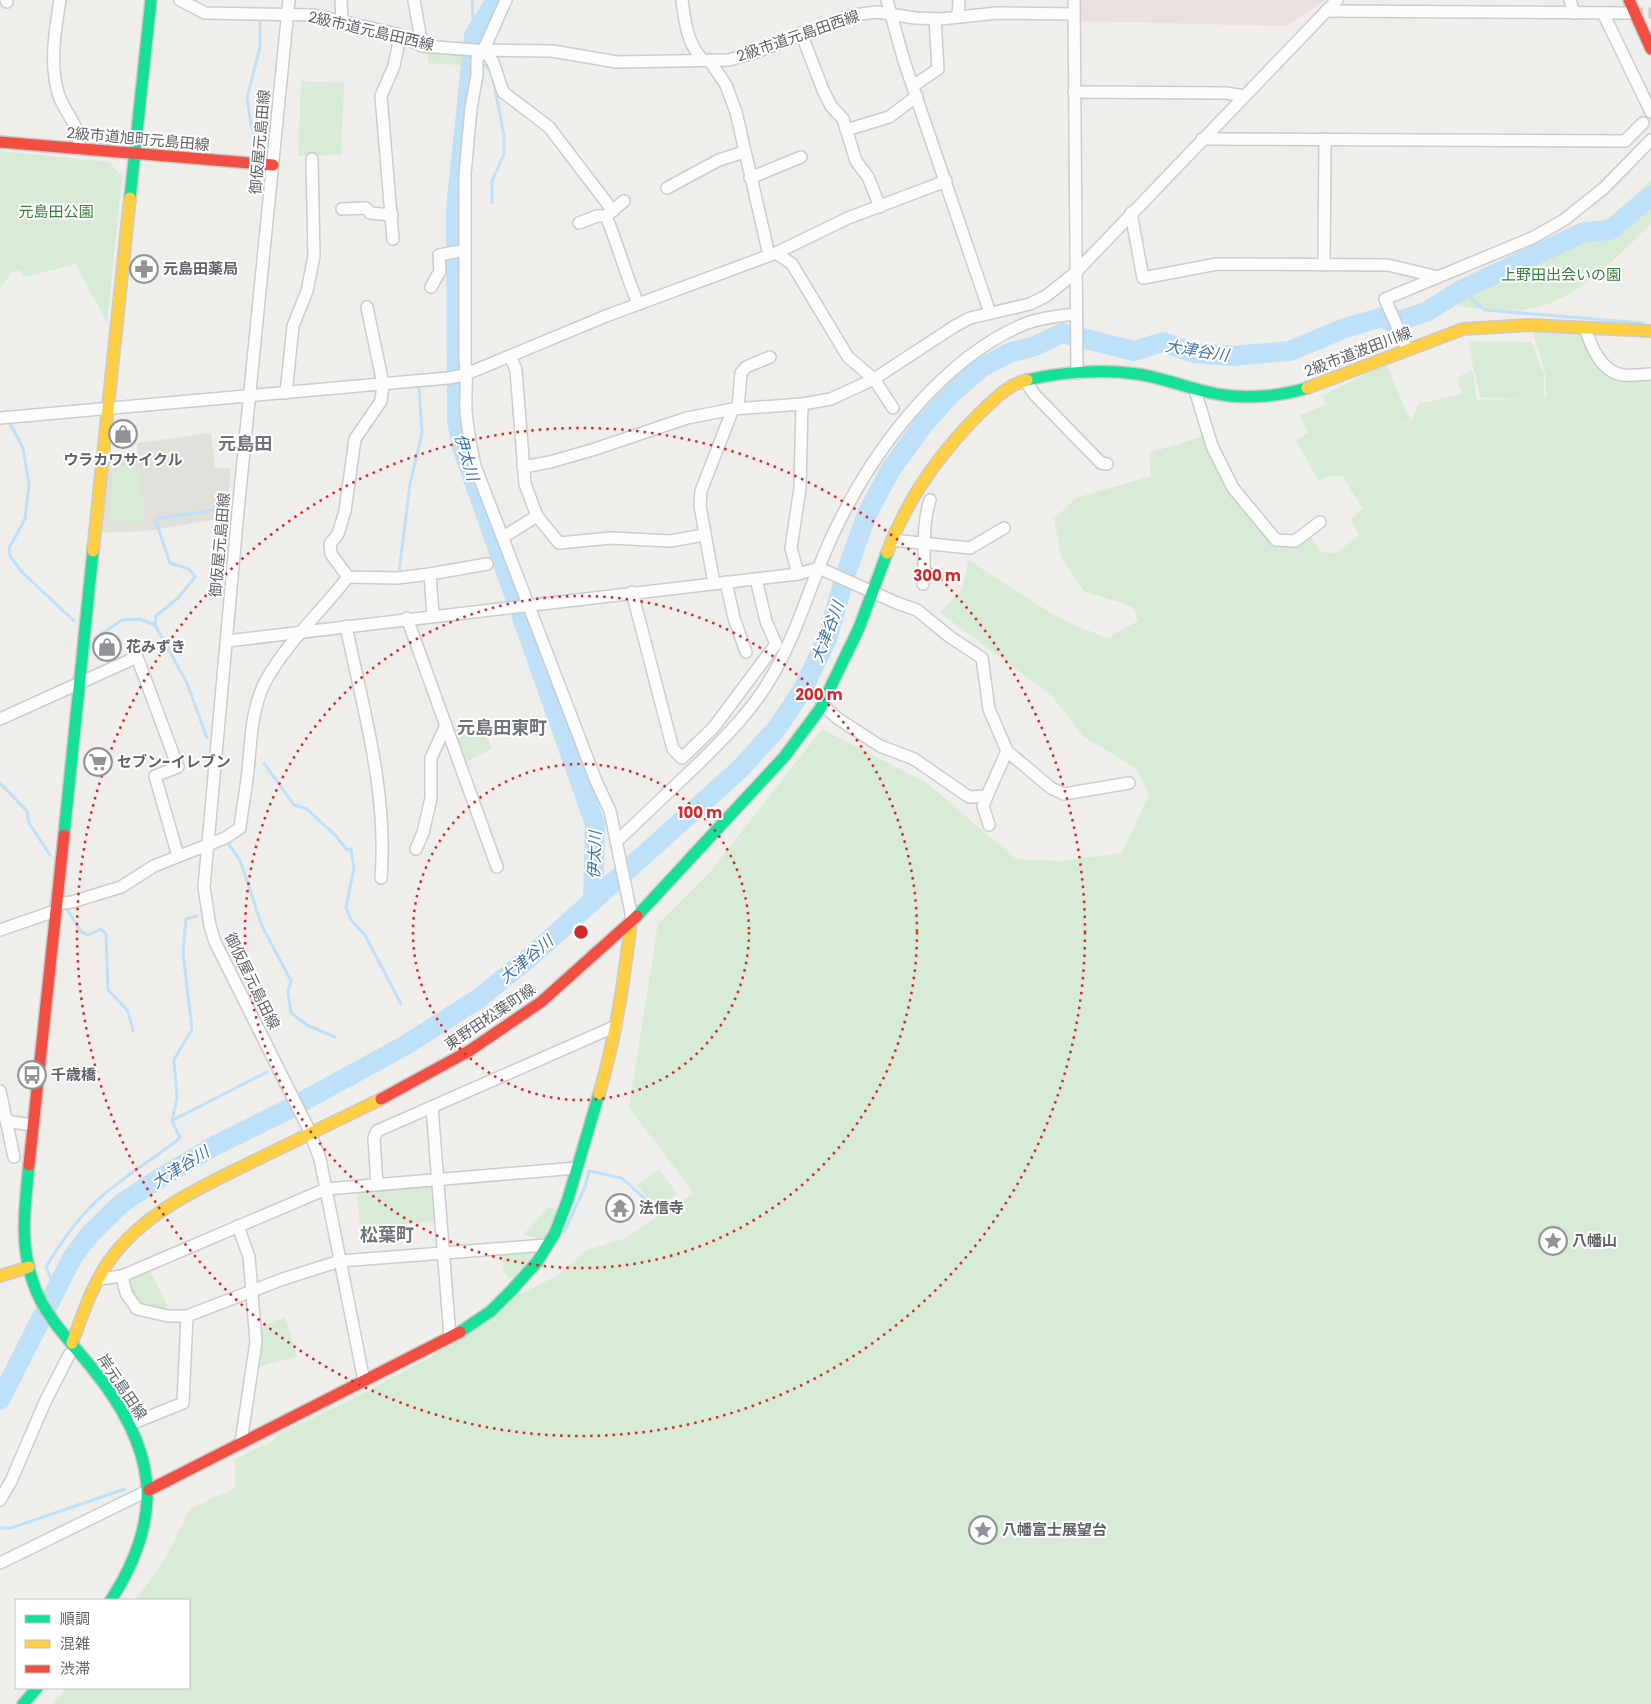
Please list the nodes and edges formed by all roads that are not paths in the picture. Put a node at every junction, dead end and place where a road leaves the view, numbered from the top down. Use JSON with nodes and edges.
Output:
{"nodes":[{"id":1,"x":60,"y":0,"type":"edge"},
{"id":2,"x":151,"y":0,"type":"edge"},
{"id":3,"x":180,"y":0,"type":"edge"},
{"id":4,"x":289,"y":0,"type":"edge"},
{"id":5,"x":341,"y":0,"type":"edge"},
{"id":6,"x":414,"y":0,"type":"edge"},
{"id":7,"x":506,"y":0,"type":"edge"},
{"id":8,"x":682,"y":0,"type":"edge"},
{"id":9,"x":888,"y":0,"type":"edge"},
{"id":10,"x":959,"y":0,"type":"edge"},
{"id":11,"x":1074,"y":0,"type":"edge"},
{"id":12,"x":1337,"y":0,"type":"edge"},
{"id":13,"x":1570,"y":0,"type":"edge"},
{"id":14,"x":1629,"y":0,"type":"edge"},
{"id":15,"x":1641,"y":0,"type":"edge"},
{"id":16,"x":1326,"y":11,"type":"junction"},
{"id":17,"x":1574,"y":12,"type":"junction"},
{"id":18,"x":287,"y":13,"type":"junction"},
{"id":19,"x":1603,"y":13,"type":"junction"},
{"id":20,"x":1628,"y":13,"type":"tunnel mouth"},
{"id":21,"x":890,"y":14,"type":"junction"},
{"id":22,"x":1074,"y":14,"type":"junction"},
{"id":23,"x":958,"y":17,"type":"junction"},
{"id":24,"x":935,"y":19,"type":"junction"},
{"id":25,"x":342,"y":21,"type":"junction"},
{"id":26,"x":1651,"y":26,"type":"edge"},
{"id":27,"x":802,"y":33,"type":"junction"},
{"id":28,"x":400,"y":36,"type":"junction"},
{"id":29,"x":422,"y":46,"type":"junction"},
{"id":30,"x":484,"y":49,"type":"junction"},
{"id":31,"x":1651,"y":49,"type":"edge"},
{"id":32,"x":706,"y":60,"type":"junction"},
{"id":33,"x":915,"y":91,"type":"junction"},
{"id":34,"x":1074,"y":92,"type":"junction"},
{"id":35,"x":1244,"y":96,"type":"junction"},
{"id":36,"x":1651,"y":112,"type":"edge"},
{"id":37,"x":1643,"y":123,"type":"dead end"},
{"id":38,"x":846,"y":130,"type":"junction"},
{"id":39,"x":1202,"y":139,"type":"junction"},
{"id":40,"x":1325,"y":139,"type":"junction"},
{"id":41,"x":1651,"y":140,"type":"edge"},
{"id":42,"x":0,"y":142,"type":"edge"},
{"id":43,"x":79,"y":149,"type":"junction"},
{"id":44,"x":744,"y":152,"type":"junction"},
{"id":45,"x":134,"y":154,"type":"junction"},
{"id":46,"x":801,"y":157,"type":"dead end"},
{"id":47,"x":312,"y":158,"type":"dead end"},
{"id":48,"x":273,"y":165,"type":"junction"},
{"id":49,"x":750,"y":178,"type":"junction"},
{"id":50,"x":946,"y":181,"type":"junction"},
{"id":51,"x":667,"y":188,"type":"dead end"},
{"id":52,"x":624,"y":201,"type":"dead end"},
{"id":53,"x":880,"y":207,"type":"junction"},
{"id":54,"x":342,"y":209,"type":"dead end"},
{"id":55,"x":1132,"y":213,"type":"junction"},
{"id":56,"x":610,"y":214,"type":"junction"},
{"id":57,"x":392,"y":215,"type":"junction"},
{"id":58,"x":579,"y":223,"type":"dead end"},
{"id":59,"x":393,"y":239,"type":"dead end"},
{"id":60,"x":465,"y":250,"type":"junction"},
{"id":61,"x":772,"y":254,"type":"junction"},
{"id":62,"x":1324,"y":265,"type":"junction"},
{"id":63,"x":1075,"y":274,"type":"junction"},
{"id":64,"x":1438,"y":277,"type":"junction"},
{"id":65,"x":431,"y":287,"type":"dead end"},
{"id":66,"x":638,"y":304,"type":"junction"},
{"id":67,"x":367,"y":307,"type":"dead end"},
{"id":68,"x":990,"y":313,"type":"junction"},
{"id":69,"x":1075,"y":316,"type":"junction"},
{"id":70,"x":1585,"y":328,"type":"junction"},
{"id":71,"x":1651,"y":332,"type":"edge"},
{"id":72,"x":1407,"y":348,"type":"junction"},
{"id":73,"x":510,"y":356,"type":"junction"},
{"id":74,"x":770,"y":357,"type":"dead end"},
{"id":75,"x":1077,"y":373,"type":"junction"},
{"id":76,"x":466,"y":374,"type":"junction"},
{"id":77,"x":1651,"y":374,"type":"edge"},
{"id":78,"x":874,"y":378,"type":"junction"},
{"id":79,"x":1025,"y":381,"type":"junction"},
{"id":80,"x":383,"y":384,"type":"junction"},
{"id":81,"x":1195,"y":390,"type":"junction"},
{"id":82,"x":286,"y":393,"type":"junction"},
{"id":83,"x":250,"y":396,"type":"junction"},
{"id":84,"x":802,"y":404,"type":"junction"},
{"id":85,"x":893,"y":408,"type":"dead end"},
{"id":86,"x":108,"y":409,"type":"junction"},
{"id":87,"x":735,"y":409,"type":"junction"},
{"id":88,"x":0,"y":418,"type":"edge"},
{"id":89,"x":1107,"y":464,"type":"dead end"},
{"id":90,"x":523,"y":467,"type":"junction"},
{"id":91,"x":930,"y":500,"type":"dead end"},
{"id":92,"x":536,"y":516,"type":"junction"},
{"id":93,"x":1320,"y":522,"type":"dead end"},
{"id":94,"x":1004,"y":528,"type":"dead end"},
{"id":95,"x":704,"y":536,"type":"junction"},
{"id":96,"x":503,"y":537,"type":"junction"},
{"id":97,"x":892,"y":540,"type":"junction"},
{"id":98,"x":924,"y":544,"type":"junction"},
{"id":99,"x":488,"y":564,"type":"dead end"},
{"id":100,"x":820,"y":568,"type":"junction"},
{"id":101,"x":430,"y":574,"type":"junction"},
{"id":102,"x":798,"y":574,"type":"junction"},
{"id":103,"x":348,"y":577,"type":"junction"},
{"id":104,"x":756,"y":579,"type":"junction"},
{"id":105,"x":720,"y":582,"type":"junction"},
{"id":106,"x":923,"y":584,"type":"dead end"},
{"id":107,"x":871,"y":590,"type":"junction"},
{"id":108,"x":632,"y":592,"type":"junction"},
{"id":109,"x":527,"y":604,"type":"junction"},
{"id":110,"x":433,"y":615,"type":"junction"},
{"id":111,"x":407,"y":618,"type":"junction"},
{"id":112,"x":346,"y":626,"type":"junction"},
{"id":113,"x":301,"y":631,"type":"junction"},
{"id":114,"x":227,"y":641,"type":"junction"},
{"id":115,"x":746,"y":652,"type":"dead end"},
{"id":116,"x":79,"y":683,"type":"junction"},
{"id":117,"x":822,"y":704,"type":"junction"},
{"id":118,"x":0,"y":719,"type":"edge"},
{"id":119,"x":446,"y":725,"type":"junction"},
{"id":120,"x":1007,"y":751,"type":"junction"},
{"id":121,"x":1129,"y":783,"type":"dead end"},
{"id":122,"x":987,"y":796,"type":"junction"},
{"id":123,"x":989,"y":825,"type":"dead end"},
{"id":124,"x":616,"y":844,"type":"junction"},
{"id":125,"x":207,"y":845,"type":"junction"},
{"id":126,"x":416,"y":849,"type":"dead end"},
{"id":127,"x":178,"y":856,"type":"junction"},
{"id":128,"x":497,"y":866,"type":"dead end"},
{"id":129,"x":381,"y":878,"type":"dead end"},
{"id":130,"x":56,"y":908,"type":"junction"},
{"id":131,"x":631,"y":917,"type":"junction"},
{"id":132,"x":0,"y":930,"type":"edge"},
{"id":133,"x":616,"y":1026,"type":"junction"},
{"id":134,"x":0,"y":1091,"type":"edge"},
{"id":135,"x":432,"y":1107,"type":"junction"},
{"id":136,"x":6,"y":1121,"type":"junction"},
{"id":137,"x":32,"y":1125,"type":"junction"},
{"id":138,"x":311,"y":1133,"type":"junction"},
{"id":139,"x":14,"y":1157,"type":"dead end"},
{"id":140,"x":577,"y":1168,"type":"junction"},
{"id":141,"x":438,"y":1180,"type":"junction"},
{"id":142,"x":377,"y":1185,"type":"junction"},
{"id":143,"x":326,"y":1189,"type":"junction"},
{"id":144,"x":238,"y":1226,"type":"junction"},
{"id":145,"x":547,"y":1245,"type":"junction"},
{"id":146,"x":443,"y":1253,"type":"junction"},
{"id":147,"x":340,"y":1261,"type":"junction"},
{"id":148,"x":29,"y":1266,"type":"junction"},
{"id":149,"x":0,"y":1276,"type":"edge"},
{"id":150,"x":122,"y":1276,"type":"junction"},
{"id":151,"x":99,"y":1279,"type":"junction"},
{"id":152,"x":253,"y":1290,"type":"junction"},
{"id":153,"x":187,"y":1316,"type":"junction"},
{"id":154,"x":450,"y":1337,"type":"junction"},
{"id":155,"x":70,"y":1339,"type":"junction"},
{"id":156,"x":69,"y":1355,"type":"dead end"},
{"id":157,"x":364,"y":1381,"type":"junction"},
{"id":158,"x":131,"y":1424,"type":"junction"},
{"id":159,"x":241,"y":1442,"type":"junction"},
{"id":160,"x":149,"y":1490,"type":"junction"},
{"id":161,"x":0,"y":1500,"type":"edge"},
{"id":162,"x":0,"y":1563,"type":"edge"},
{"id":163,"x":112,"y":1599,"type":"edge"},
{"id":164,"x":36,"y":1689,"type":"edge"},
{"id":165,"x":23,"y":1704,"type":"edge"}],
"edges":[{"from":1,"to":43,"type":"street"},
{"from":2,"to":45,"type":"main road","name":"岸元島田線"},
{"from":3,"to":18,"type":"street","name":"2級市道元島田西線"},
{"from":4,"to":18,"type":"street","name":"御仮屋元島田線"},
{"from":5,"to":25,"type":"street"},
{"from":6,"to":29,"type":"street"},
{"from":7,"to":30,"type":"street"},
{"from":8,"to":32,"type":"street"},
{"from":9,"to":21,"type":"street"},
{"from":10,"to":23,"type":"street"},
{"from":11,"to":22,"type":"street"},
{"from":12,"to":16,"type":"street"},
{"from":13,"to":17,"type":"street"},
{"from":14,"to":31,"type":"main road"},
{"from":15,"to":26,"type":"main road"},
{"from":16,"to":17,"type":"street"},
{"from":16,"to":35,"type":"street"},
{"from":17,"to":19,"type":"street"},
{"from":18,"to":25,"type":"street","name":"2級市道元島田西線"},
{"from":18,"to":48,"type":"street","name":"御仮屋元島田線"},
{"from":19,"to":20,"type":"street"},
{"from":19,"to":36,"type":"street"},
{"from":21,"to":24,"type":"street","name":"2級市道元島田西線"},
{"from":21,"to":27,"type":"street","name":"2級市道元島田西線"},
{"from":21,"to":33,"type":"street"},
{"from":22,"to":23,"type":"street","name":"2級市道元島田西線"},
{"from":22,"to":34,"type":"street"},
{"from":23,"to":24,"type":"street","name":"2級市道元島田西線"},
{"from":24,"to":33,"type":"street"},
{"from":25,"to":28,"type":"street","name":"2級市道元島田西線"},
{"from":27,"to":32,"type":"street","name":"2級市道元島田西線"},
{"from":27,"to":38,"type":"street"},
{"from":28,"to":29,"type":"street","name":"2級市道元島田西線"},
{"from":28,"to":57,"type":"street"},
{"from":29,"to":30,"type":"street","name":"2級市道元島田西線"},
{"from":30,"to":32,"type":"street","name":"2級市道元島田西線"},
{"from":30,"to":56,"type":"street"},
{"from":30,"to":60,"type":"street"},
{"from":32,"to":44,"type":"street"},
{"from":33,"to":38,"type":"street"},
{"from":33,"to":50,"type":"street"},
{"from":34,"to":35,"type":"street"},
{"from":34,"to":63,"type":"street"},
{"from":35,"to":39,"type":"street"},
{"from":37,"to":40,"type":"street"},
{"from":38,"to":53,"type":"street"},
{"from":39,"to":40,"type":"street"},
{"from":39,"to":55,"type":"street"},
{"from":40,"to":62,"type":"street"},
{"from":41,"to":64,"type":"street"},
{"from":42,"to":43,"type":"main road","name":"2級市道旭町元島田線"},
{"from":43,"to":45,"type":"main road","name":"2級市道旭町元島田線"},
{"from":44,"to":49,"type":"street"},
{"from":44,"to":51,"type":"street"},
{"from":45,"to":48,"type":"main road","name":"2級市道旭町元島田線"},
{"from":45,"to":86,"type":"main road","name":"岸元島田線"},
{"from":46,"to":49,"type":"street"},
{"from":47,"to":82,"type":"street"},
{"from":48,"to":83,"type":"street","name":"御仮屋元島田線"},
{"from":49,"to":61,"type":"street"},
{"from":50,"to":53,"type":"street"},
{"from":50,"to":68,"type":"street"},
{"from":52,"to":56,"type":"street"},
{"from":53,"to":61,"type":"street"},
{"from":54,"to":57,"type":"street"},
{"from":55,"to":62,"type":"street"},
{"from":55,"to":63,"type":"street"},
{"from":56,"to":58,"type":"street"},
{"from":56,"to":66,"type":"street"},
{"from":57,"to":59,"type":"street"},
{"from":60,"to":65,"type":"street"},
{"from":60,"to":76,"type":"street"},
{"from":61,"to":66,"type":"street"},
{"from":61,"to":78,"type":"street"},
{"from":62,"to":64,"type":"street"},
{"from":63,"to":68,"type":"street"},
{"from":63,"to":69,"type":"street"},
{"from":64,"to":72,"type":"street"},
{"from":66,"to":73,"type":"street"},
{"from":67,"to":80,"type":"street"},
{"from":68,"to":78,"type":"street"},
{"from":69,"to":75,"type":"street"},
{"from":69,"to":100,"type":"street"},
{"from":70,"to":71,"type":"main road","name":"2級市道波田川線"},
{"from":70,"to":72,"type":"main road","name":"2級市道波田川線"},
{"from":70,"to":77,"type":"street"},
{"from":72,"to":81,"type":"main road","name":"2級市道波田川線"},
{"from":73,"to":76,"type":"street"},
{"from":73,"to":90,"type":"street"},
{"from":74,"to":87,"type":"street"},
{"from":75,"to":79,"type":"main road","name":"東野田松葉町線"},
{"from":75,"to":81,"type":"main road","name":"2級市道波田川線"},
{"from":76,"to":80,"type":"street"},
{"from":76,"to":96,"type":"street"},
{"from":78,"to":84,"type":"street"},
{"from":78,"to":85,"type":"street"},
{"from":79,"to":89,"type":"street"},
{"from":79,"to":97,"type":"main road","name":"東野田松葉町線"},
{"from":80,"to":82,"type":"street"},
{"from":80,"to":103,"type":"street"},
{"from":81,"to":93,"type":"street"},
{"from":82,"to":83,"type":"street"},
{"from":83,"to":86,"type":"street"},
{"from":83,"to":114,"type":"street","name":"御仮屋元島田線"},
{"from":84,"to":87,"type":"street"},
{"from":84,"to":102,"type":"street"},
{"from":86,"to":88,"type":"street"},
{"from":86,"to":116,"type":"main road","name":"岸元島田線"},
{"from":87,"to":90,"type":"street"},
{"from":87,"to":95,"type":"street"},
{"from":90,"to":92,"type":"street"},
{"from":91,"to":98,"type":"street"},
{"from":92,"to":95,"type":"street"},
{"from":92,"to":96,"type":"street"},
{"from":94,"to":98,"type":"street"},
{"from":95,"to":105,"type":"street"},
{"from":96,"to":109,"type":"street"},
{"from":97,"to":98,"type":"street"},
{"from":97,"to":107,"type":"main road","name":"東野田松葉町線"},
{"from":98,"to":106,"type":"street"},
{"from":99,"to":101,"type":"street"},
{"from":100,"to":102,"type":"street"},
{"from":100,"to":107,"type":"street"},
{"from":100,"to":124,"type":"street"},
{"from":101,"to":103,"type":"street"},
{"from":101,"to":110,"type":"street"},
{"from":102,"to":104,"type":"street"},
{"from":103,"to":113,"type":"street"},
{"from":104,"to":105,"type":"street"},
{"from":104,"to":108,"type":"street"},
{"from":105,"to":108,"type":"street"},
{"from":105,"to":115,"type":"street"},
{"from":107,"to":117,"type":"main road","name":"東野田松葉町線"},
{"from":107,"to":120,"type":"street"},
{"from":108,"to":109,"type":"street"},
{"from":109,"to":110,"type":"street"},
{"from":109,"to":124,"type":"street"},
{"from":110,"to":111,"type":"street"},
{"from":111,"to":112,"type":"street"},
{"from":111,"to":119,"type":"street"},
{"from":112,"to":113,"type":"street"},
{"from":112,"to":129,"type":"street"},
{"from":113,"to":114,"type":"street"},
{"from":113,"to":125,"type":"street"},
{"from":114,"to":125,"type":"street","name":"御仮屋元島田線"},
{"from":116,"to":118,"type":"street"},
{"from":116,"to":127,"type":"street"},
{"from":116,"to":130,"type":"main road","name":"岸元島田線"},
{"from":117,"to":122,"type":"street"},
{"from":117,"to":131,"type":"main road","name":"東野田松葉町線"},
{"from":119,"to":126,"type":"street"},
{"from":119,"to":128,"type":"street"},
{"from":120,"to":121,"type":"street"},
{"from":120,"to":122,"type":"street"},
{"from":122,"to":123,"type":"street"},
{"from":124,"to":131,"type":"street"},
{"from":125,"to":127,"type":"street"},
{"from":125,"to":138,"type":"street","name":"御仮屋元島田線"},
{"from":127,"to":130,"type":"street"},
{"from":130,"to":132,"type":"street"},
{"from":130,"to":137,"type":"main road","name":"岸元島田線"},
{"from":131,"to":133,"type":"main road"},
{"from":131,"to":138,"type":"main road","name":"東野田松葉町線"},
{"from":133,"to":135,"type":"street"},
{"from":133,"to":140,"type":"main road"},
{"from":134,"to":136,"type":"street"},
{"from":135,"to":141,"type":"street"},
{"from":135,"to":142,"type":"street"},
{"from":136,"to":137,"type":"street"},
{"from":136,"to":139,"type":"street"},
{"from":137,"to":148,"type":"main road","name":"岸元島田線"},
{"from":138,"to":143,"type":"street","name":"御仮屋元島田線"},
{"from":138,"to":151,"type":"main road","name":"東野田松葉町線"},
{"from":140,"to":141,"type":"street"},
{"from":140,"to":145,"type":"main road"},
{"from":141,"to":142,"type":"street"},
{"from":141,"to":146,"type":"street"},
{"from":142,"to":143,"type":"street"},
{"from":143,"to":144,"type":"street"},
{"from":143,"to":147,"type":"street","name":"御仮屋元島田線"},
{"from":144,"to":150,"type":"street"},
{"from":144,"to":152,"type":"street"},
{"from":145,"to":146,"type":"street"},
{"from":145,"to":154,"type":"main road"},
{"from":146,"to":147,"type":"street"},
{"from":146,"to":154,"type":"street"},
{"from":147,"to":152,"type":"street"},
{"from":147,"to":157,"type":"street","name":"御仮屋元島田線"},
{"from":148,"to":149,"type":"main road"},
{"from":148,"to":155,"type":"main road","name":"岸元島田線"},
{"from":150,"to":151,"type":"street"},
{"from":150,"to":153,"type":"street"},
{"from":151,"to":155,"type":"main road","name":"東野田松葉町線"},
{"from":152,"to":153,"type":"street"},
{"from":152,"to":159,"type":"street"},
{"from":153,"to":158,"type":"street"},
{"from":154,"to":157,"type":"main road"},
{"from":155,"to":158,"type":"main road","name":"岸元島田線"},
{"from":156,"to":161,"type":"street"},
{"from":157,"to":159,"type":"main road"},
{"from":158,"to":160,"type":"main road","name":"岸元島田線"},
{"from":159,"to":160,"type":"main road"},
{"from":160,"to":162,"type":"street"},
{"from":160,"to":163,"type":"main road","name":"岸元島田線"},
{"from":164,"to":165,"type":"main road"}]}
